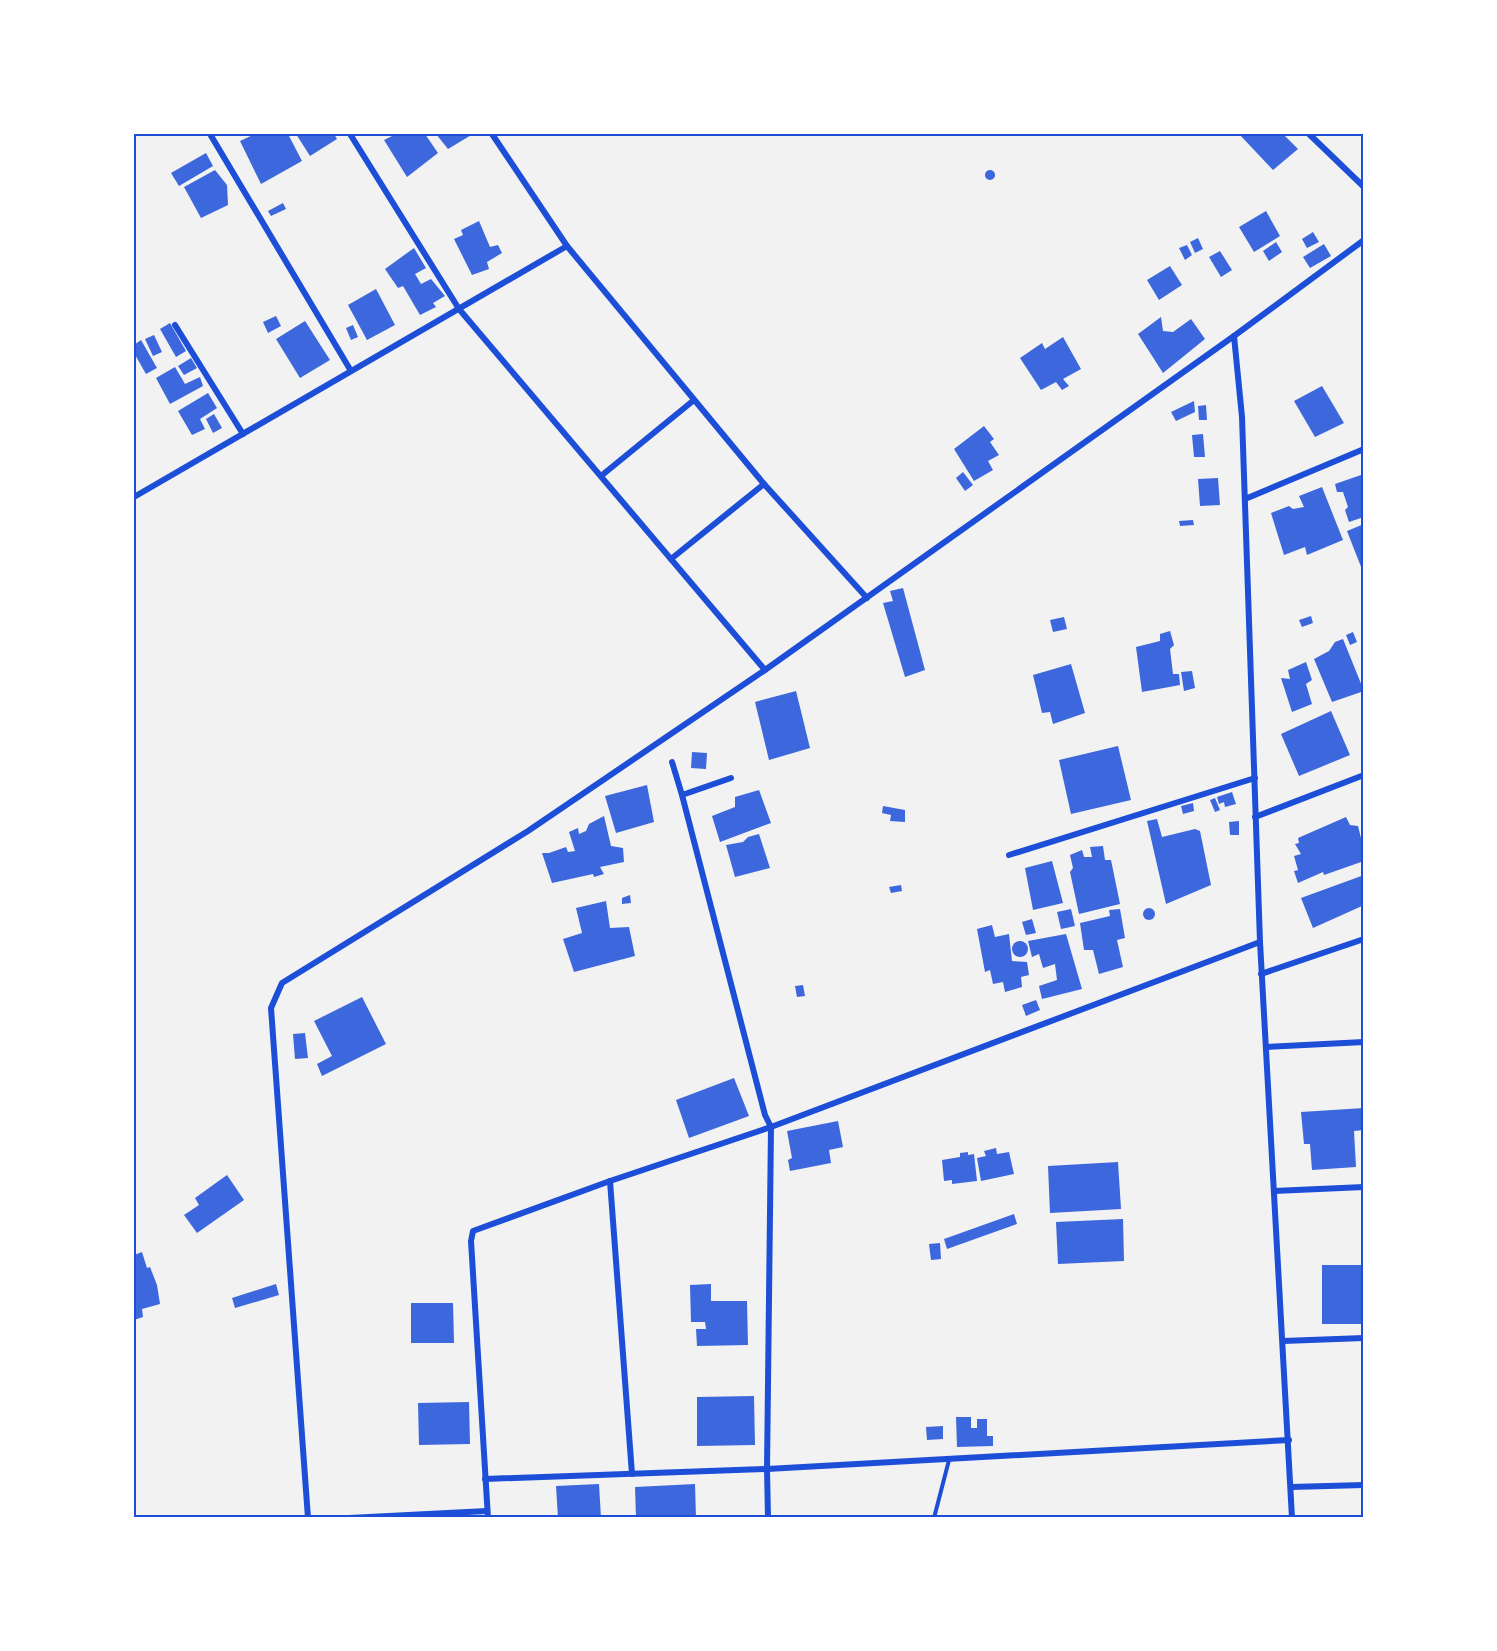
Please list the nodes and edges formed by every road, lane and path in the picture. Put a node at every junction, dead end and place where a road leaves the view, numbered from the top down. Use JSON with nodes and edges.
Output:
{"nodes":[{"id":1,"x":219,"y":134,"type":"edge"},
{"id":2,"x":350,"y":134,"type":"edge"},
{"id":3,"x":492,"y":134,"type":"edge"},
{"id":4,"x":1310,"y":134,"type":"edge"},
{"id":5,"x":211,"y":136,"type":"edge"},
{"id":6,"x":1364,"y":187,"type":"edge"},
{"id":7,"x":1364,"y":240,"type":"edge"},
{"id":8,"x":567,"y":246,"type":"junction"},
{"id":9,"x":459,"y":309,"type":"junction"},
{"id":10,"x":175,"y":325,"type":"dead end"},
{"id":11,"x":1233,"y":336,"type":"junction"},
{"id":12,"x":351,"y":371,"type":"junction"},
{"id":13,"x":694,"y":400,"type":"junction"},
{"id":14,"x":243,"y":434,"type":"junction"},
{"id":15,"x":1364,"y":449,"type":"edge"},
{"id":16,"x":601,"y":476,"type":"junction"},
{"id":17,"x":764,"y":484,"type":"junction"},
{"id":18,"x":134,"y":497,"type":"edge"},
{"id":19,"x":1245,"y":499,"type":"junction"},
{"id":20,"x":671,"y":559,"type":"junction"},
{"id":21,"x":867,"y":598,"type":"junction"},
{"id":22,"x":765,"y":670,"type":"junction"},
{"id":23,"x":672,"y":762,"type":"dead end"},
{"id":24,"x":1364,"y":776,"type":"edge"},
{"id":25,"x":731,"y":778,"type":"dead end"},
{"id":26,"x":1255,"y":778,"type":"junction"},
{"id":27,"x":682,"y":795,"type":"junction"},
{"id":28,"x":1256,"y":817,"type":"junction"},
{"id":29,"x":1009,"y":855,"type":"dead end"},
{"id":30,"x":1364,"y":939,"type":"edge"},
{"id":31,"x":1260,"y":942,"type":"junction"},
{"id":32,"x":1262,"y":974,"type":"junction"},
{"id":33,"x":1364,"y":1042,"type":"edge"},
{"id":34,"x":1266,"y":1047,"type":"junction"},
{"id":35,"x":771,"y":1127,"type":"junction"},
{"id":36,"x":610,"y":1181,"type":"junction"},
{"id":37,"x":1364,"y":1187,"type":"edge"},
{"id":38,"x":1274,"y":1191,"type":"junction"},
{"id":39,"x":1364,"y":1338,"type":"edge"},
{"id":40,"x":1283,"y":1341,"type":"junction"},
{"id":41,"x":1289,"y":1440,"type":"junction"},
{"id":42,"x":949,"y":1459,"type":"junction"},
{"id":43,"x":767,"y":1469,"type":"junction"},
{"id":44,"x":632,"y":1474,"type":"junction"},
{"id":45,"x":485,"y":1479,"type":"junction"},
{"id":46,"x":1364,"y":1485,"type":"edge"},
{"id":47,"x":1291,"y":1487,"type":"junction"},
{"id":48,"x":487,"y":1514,"type":"edge"},
{"id":49,"x":397,"y":1516,"type":"edge"},
{"id":50,"x":309,"y":1518,"type":"edge"},
{"id":51,"x":349,"y":1518,"type":"edge"},
{"id":52,"x":768,"y":1518,"type":"edge"},
{"id":53,"x":934,"y":1518,"type":"edge"},
{"id":54,"x":1292,"y":1518,"type":"edge"}],
"edges":[{"from":1,"to":5,"type":"street"},
{"from":2,"to":9,"type":"street"},
{"from":3,"to":8,"type":"street"},
{"from":4,"to":6,"type":"street"},
{"from":5,"to":12,"type":"street"},
{"from":7,"to":11,"type":"street"},
{"from":8,"to":9,"type":"street"},
{"from":8,"to":13,"type":"street"},
{"from":9,"to":12,"type":"street"},
{"from":9,"to":16,"type":"street"},
{"from":10,"to":14,"type":"street"},
{"from":11,"to":19,"type":"street"},
{"from":11,"to":21,"type":"street"},
{"from":12,"to":14,"type":"street"},
{"from":13,"to":16,"type":"street"},
{"from":13,"to":17,"type":"street"},
{"from":14,"to":18,"type":"street"},
{"from":15,"to":19,"type":"street"},
{"from":16,"to":20,"type":"street"},
{"from":17,"to":20,"type":"street"},
{"from":17,"to":21,"type":"street"},
{"from":19,"to":26,"type":"street"},
{"from":20,"to":22,"type":"street"},
{"from":21,"to":22,"type":"street"},
{"from":22,"to":50,"type":"street"},
{"from":23,"to":27,"type":"street"},
{"from":24,"to":28,"type":"street"},
{"from":25,"to":27,"type":"street"},
{"from":26,"to":28,"type":"street"},
{"from":26,"to":29,"type":"street"},
{"from":27,"to":35,"type":"street"},
{"from":28,"to":31,"type":"street"},
{"from":30,"to":32,"type":"street"},
{"from":31,"to":32,"type":"street"},
{"from":31,"to":35,"type":"street"},
{"from":32,"to":34,"type":"street"},
{"from":33,"to":34,"type":"street"},
{"from":34,"to":38,"type":"street"},
{"from":35,"to":36,"type":"street"},
{"from":35,"to":43,"type":"street"},
{"from":36,"to":44,"type":"street"},
{"from":36,"to":45,"type":"street"},
{"from":37,"to":38,"type":"street"},
{"from":38,"to":40,"type":"street"},
{"from":39,"to":40,"type":"street"},
{"from":40,"to":41,"type":"street"},
{"from":41,"to":42,"type":"street"},
{"from":41,"to":47,"type":"street"},
{"from":42,"to":43,"type":"street"},
{"from":42,"to":53,"type":"lane"},
{"from":43,"to":44,"type":"street"},
{"from":43,"to":52,"type":"street"},
{"from":44,"to":45,"type":"street"},
{"from":45,"to":48,"type":"street"},
{"from":46,"to":47,"type":"street"},
{"from":47,"to":54,"type":"street"},
{"from":48,"to":49,"type":"street"},
{"from":49,"to":51,"type":"street"}]}
